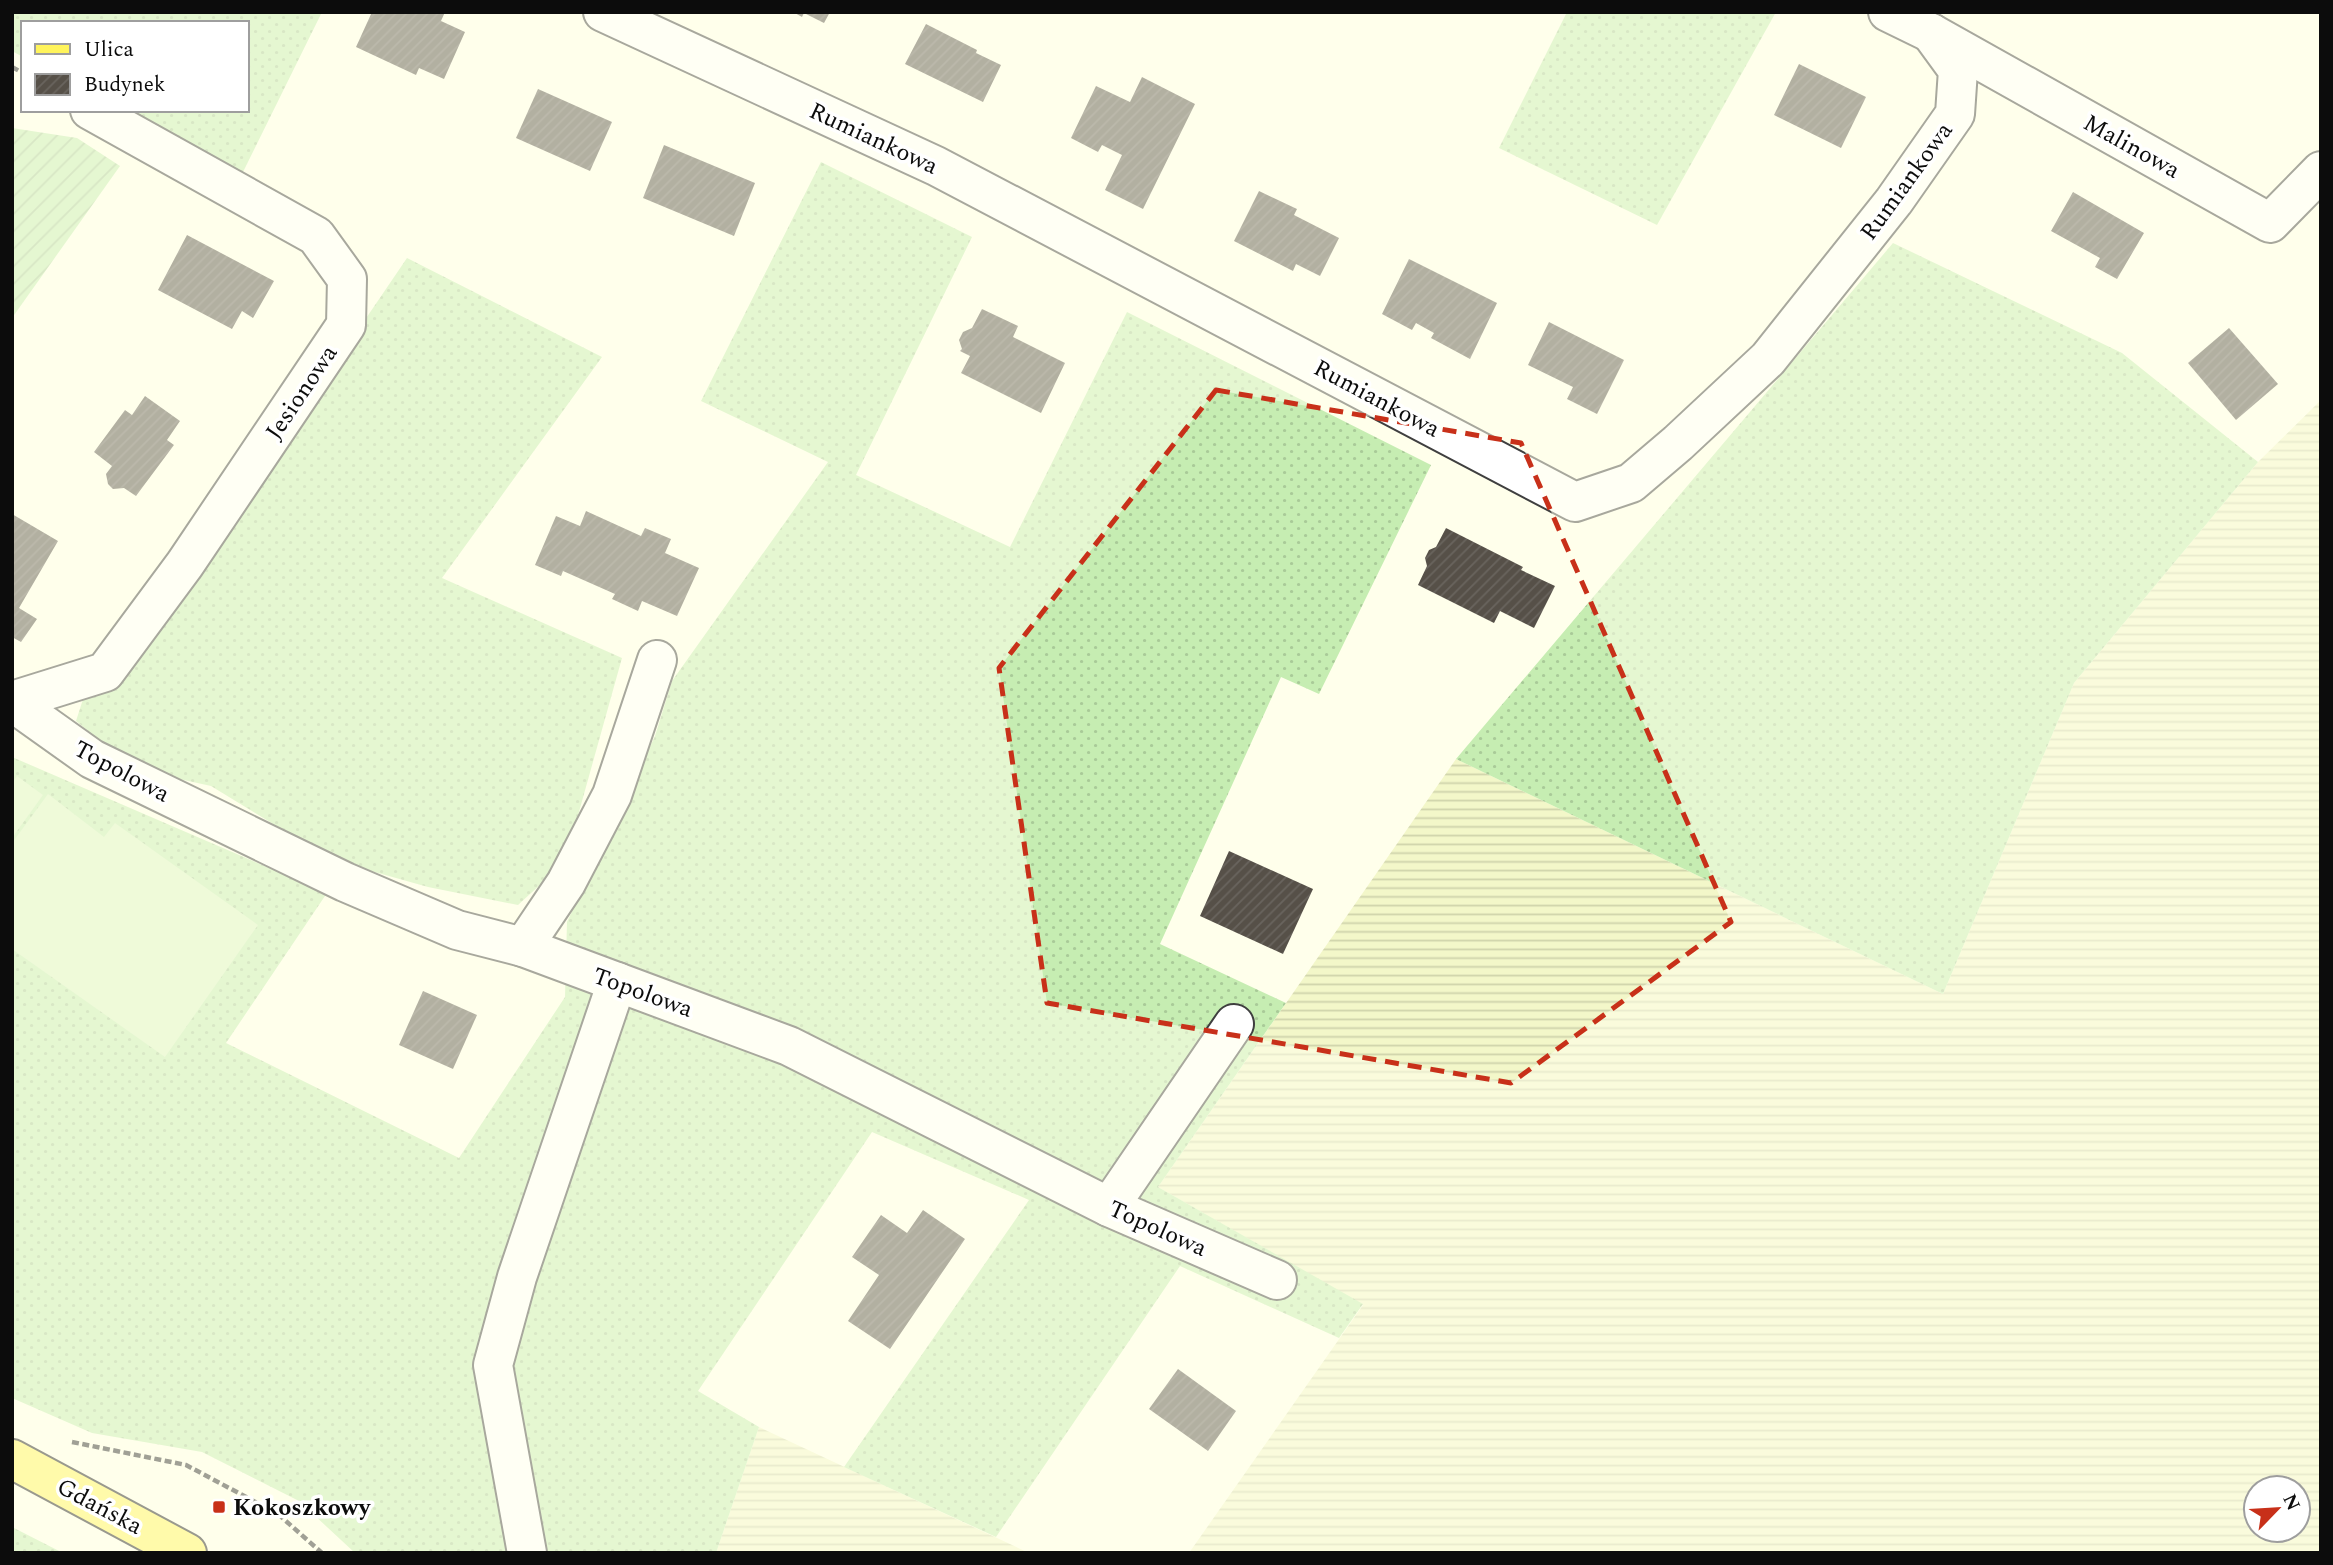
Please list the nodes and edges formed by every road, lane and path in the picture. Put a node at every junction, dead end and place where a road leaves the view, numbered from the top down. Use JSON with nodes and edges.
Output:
{"nodes":[{"id":1,"x":603,"y":12,"type":"edge"},
{"id":2,"x":1888,"y":12,"type":"edge"},
{"id":3,"x":1931,"y":33,"type":"junction"},
{"id":4,"x":94,"y":112,"type":"edge"},
{"id":5,"x":2321,"y":171,"type":"edge"},
{"id":6,"x":657,"y":660,"type":"dead end"},
{"id":7,"x":12,"y":701,"type":"edge"},
{"id":8,"x":523,"y":947,"type":"junction"},
{"id":9,"x":617,"y":982,"type":"junction"},
{"id":10,"x":1234,"y":1024,"type":"dead end"},
{"id":11,"x":1109,"y":1206,"type":"junction"},
{"id":12,"x":1277,"y":1280,"type":"dead end"},
{"id":13,"x":65,"y":1441,"type":"dead end"},
{"id":14,"x":12,"y":1460,"type":"edge"},
{"id":15,"x":187,"y":1553,"type":"edge"},
{"id":16,"x":322,"y":1553,"type":"edge"},
{"id":17,"x":527,"y":1553,"type":"edge"}],
"edges":[{"from":1,"to":3,"type":"street","name":"Rumiankowa"},
{"from":2,"to":3,"type":"street"},
{"from":3,"to":5,"type":"street","name":"Malinowa"},
{"from":4,"to":7,"type":"street","name":"Jesionowa"},
{"from":6,"to":8,"type":"street"},
{"from":7,"to":8,"type":"street","name":"Topolowa"},
{"from":8,"to":9,"type":"street","name":"Topolowa"},
{"from":9,"to":11,"type":"street","name":"Topolowa"},
{"from":9,"to":17,"type":"street"},
{"from":10,"to":11,"type":"street"},
{"from":11,"to":12,"type":"street","name":"Topolowa"},
{"from":13,"to":16,"type":"path"},
{"from":14,"to":15,"type":"main road","name":"Gdańska"}]}
